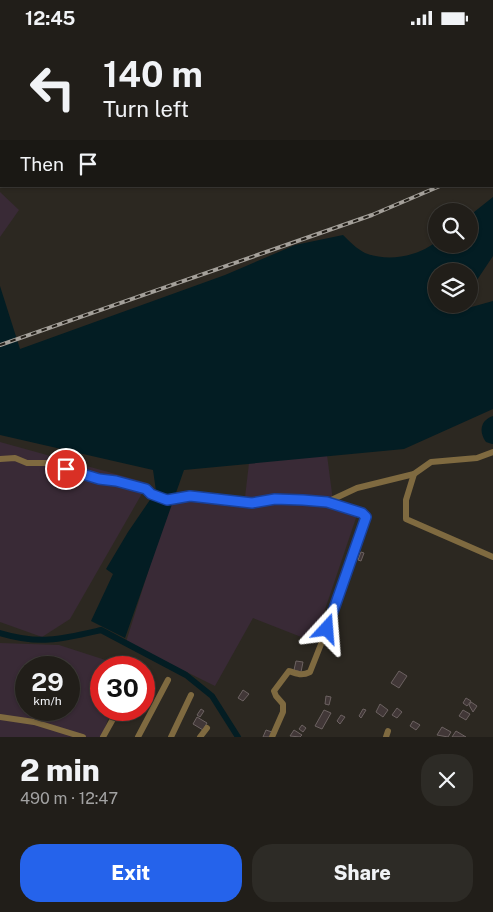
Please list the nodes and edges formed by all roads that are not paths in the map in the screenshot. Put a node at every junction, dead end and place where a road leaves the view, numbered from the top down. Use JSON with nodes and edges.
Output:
{"nodes":[{"id":1,"x":493,"y":451,"type":"edge"},
{"id":2,"x":0,"y":459,"type":"edge"},
{"id":3,"x":414,"y":474,"type":"junction"},
{"id":4,"x":327,"y":502,"type":"junction"},
{"id":5,"x":493,"y":557,"type":"edge"},
{"id":6,"x":168,"y":679,"type":"dead end"},
{"id":7,"x":191,"y":695,"type":"dead end"},
{"id":8,"x":0,"y":717,"type":"edge"},
{"id":9,"x":112,"y":721,"type":"edge"},
{"id":10,"x":207,"y":728,"type":"dead end"},
{"id":11,"x":83,"y":737,"type":"edge"},
{"id":12,"x":103,"y":737,"type":"edge"},
{"id":13,"x":138,"y":737,"type":"edge"},
{"id":14,"x":171,"y":737,"type":"edge"},
{"id":15,"x":200,"y":737,"type":"edge"},
{"id":16,"x":272,"y":737,"type":"edge"}],
"edges":[{"from":1,"to":3,"type":"street"},
{"from":2,"to":4,"type":"street"},
{"from":3,"to":4,"type":"street"},
{"from":3,"to":5,"type":"street"},
{"from":4,"to":16,"type":"street"},
{"from":6,"to":13,"type":"street"},
{"from":7,"to":14,"type":"street"},
{"from":8,"to":11,"type":"street"},
{"from":9,"to":12,"type":"street"},
{"from":10,"to":15,"type":"street"}]}
